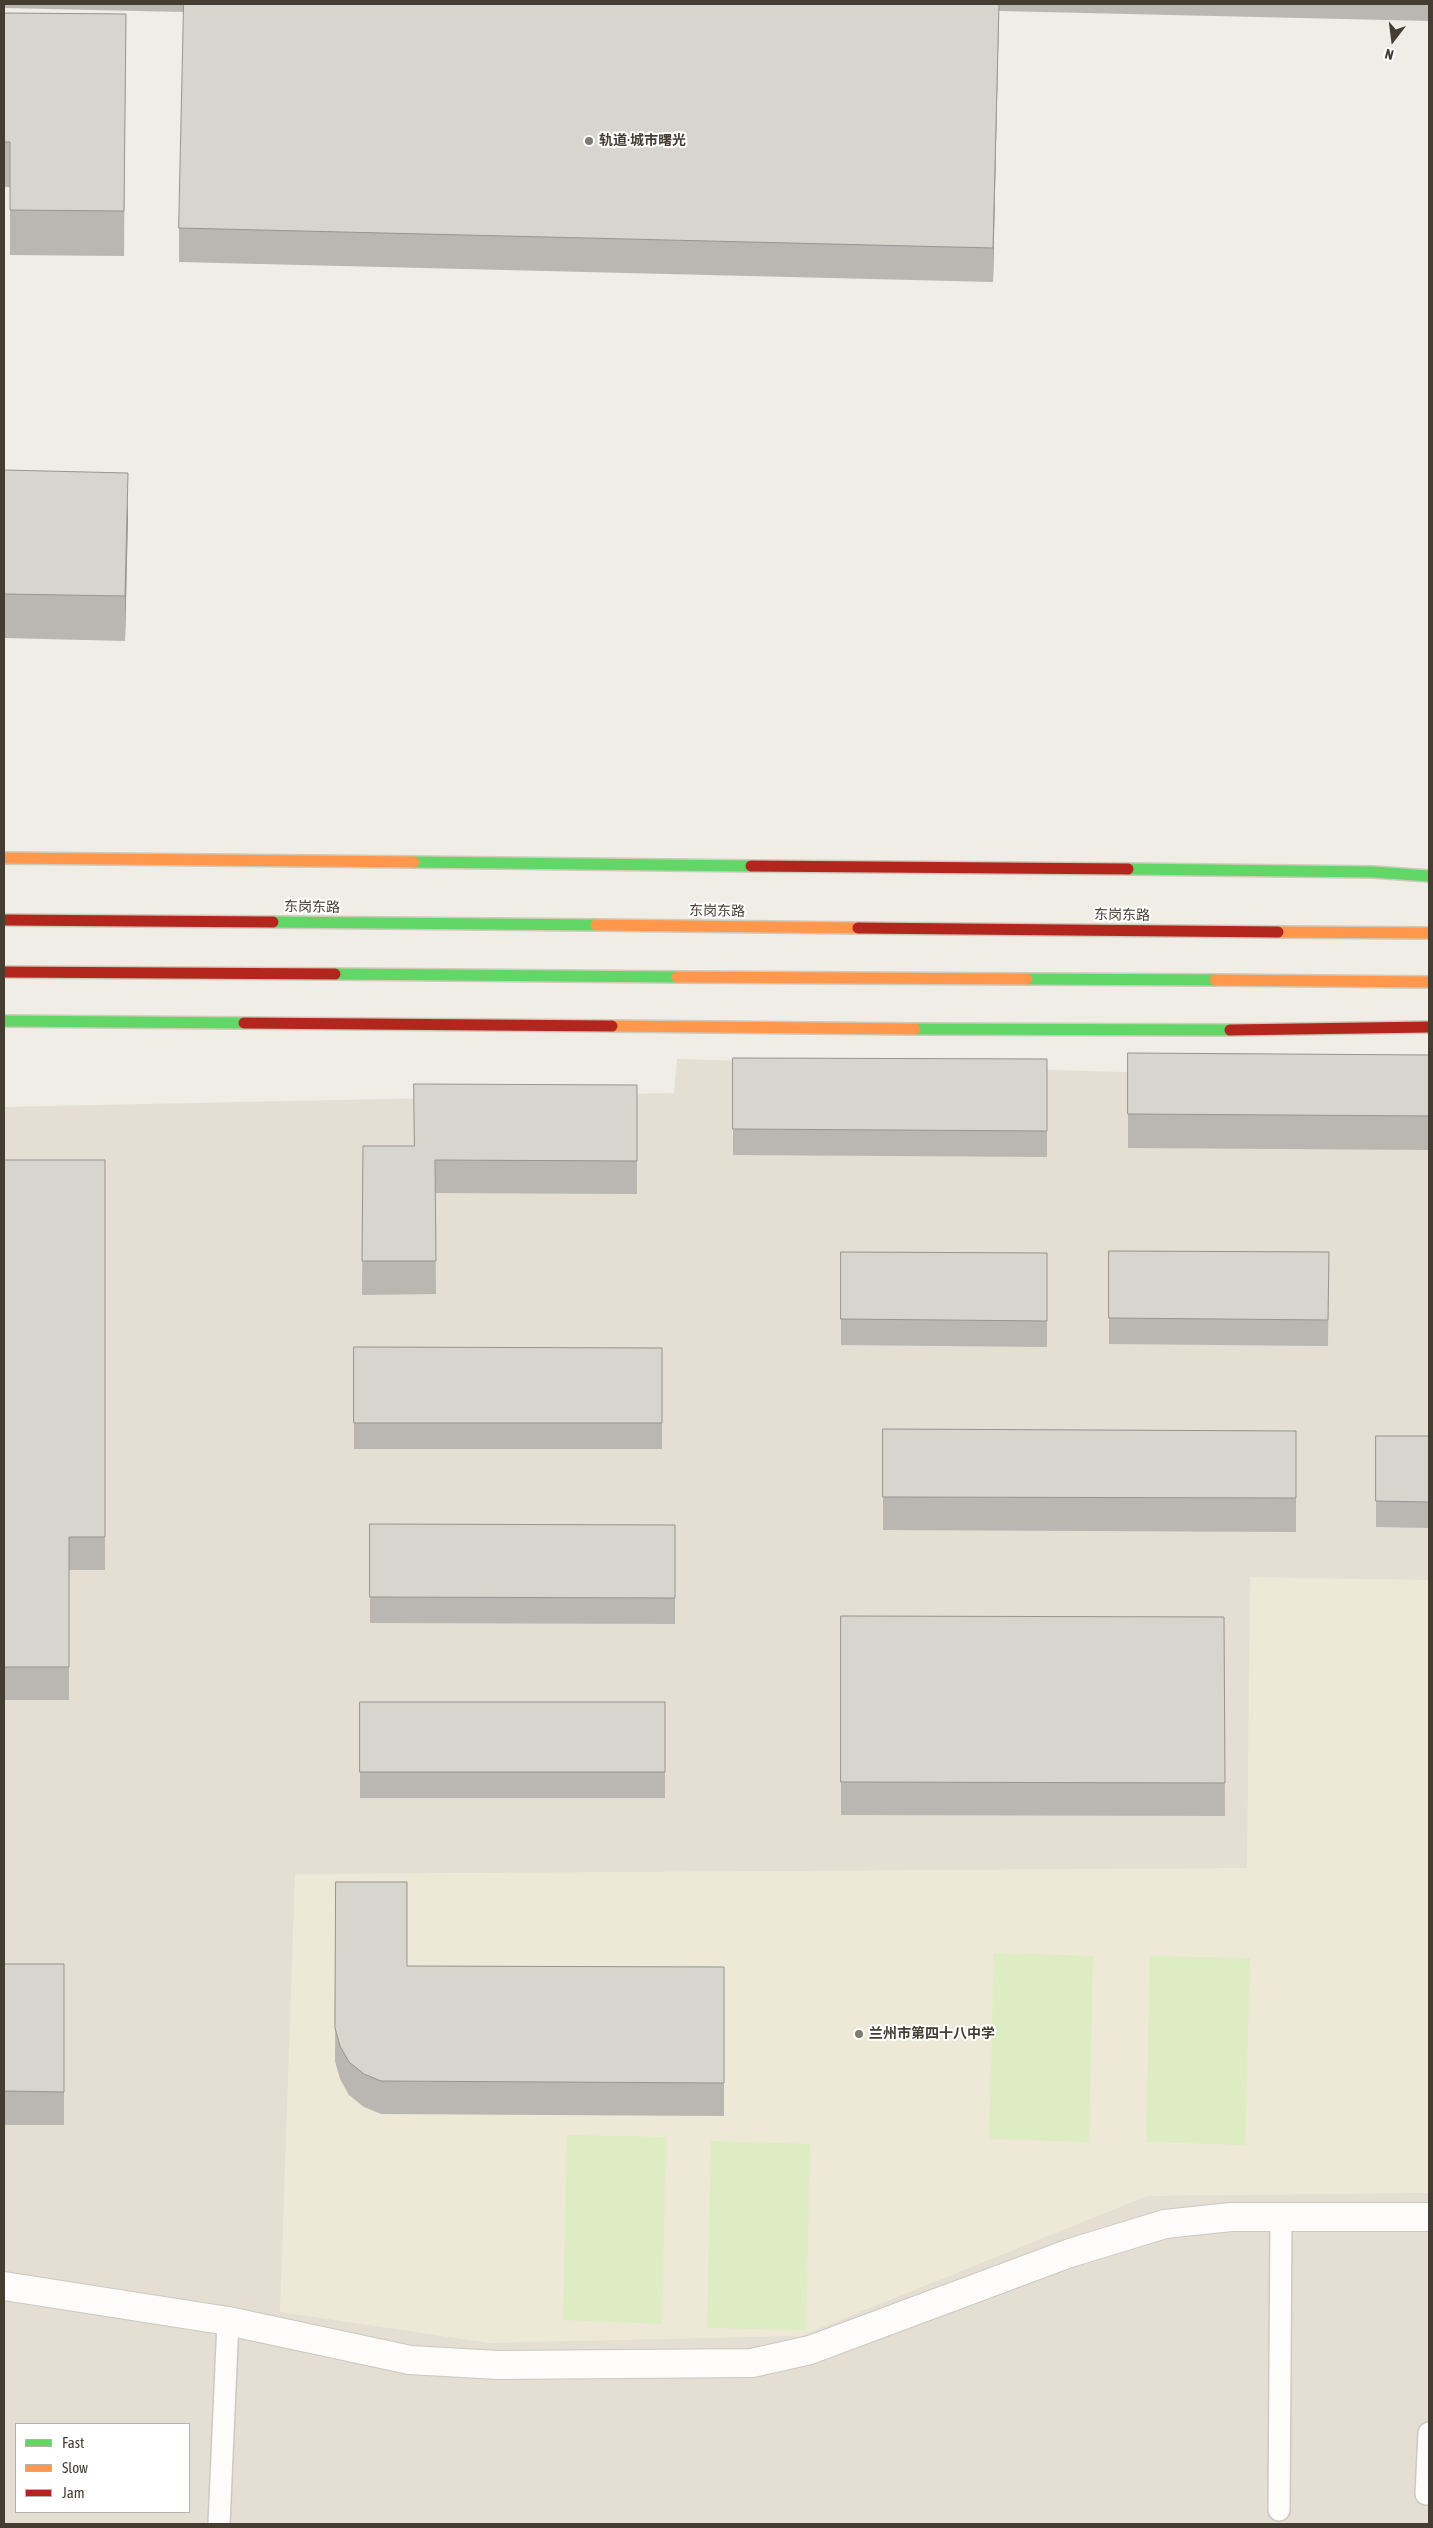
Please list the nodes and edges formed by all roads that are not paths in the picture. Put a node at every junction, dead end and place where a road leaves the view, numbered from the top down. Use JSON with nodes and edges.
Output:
{"nodes":[{"id":1,"x":4,"y":858,"type":"edge"},
{"id":2,"x":1429,"y":876,"type":"edge"},
{"id":3,"x":4,"y":920,"type":"edge"},
{"id":4,"x":1429,"y":933,"type":"edge"},
{"id":5,"x":4,"y":972,"type":"edge"},
{"id":6,"x":1429,"y":982,"type":"edge"},
{"id":7,"x":4,"y":1022,"type":"edge"},
{"id":8,"x":1429,"y":1028,"type":"edge"},
{"id":9,"x":1281,"y":2217,"type":"junction"},
{"id":10,"x":1429,"y":2217,"type":"edge"},
{"id":11,"x":4,"y":2286,"type":"edge"},
{"id":12,"x":228,"y":2321,"type":"junction"},
{"id":13,"x":1429,"y":2433,"type":"edge"},
{"id":14,"x":1426,"y":2494,"type":"dead end"},
{"id":15,"x":1280,"y":2510,"type":"dead end"},
{"id":16,"x":219,"y":2524,"type":"edge"}],
"edges":[{"from":1,"to":2,"type":"street"},
{"from":3,"to":4,"type":"street","name":"东岗东路"},
{"from":5,"to":6,"type":"street"},
{"from":7,"to":8,"type":"street"},
{"from":9,"to":10,"type":"street"},
{"from":9,"to":12,"type":"street"},
{"from":9,"to":15,"type":"lane"},
{"from":11,"to":12,"type":"street"},
{"from":12,"to":16,"type":"lane"},
{"from":13,"to":14,"type":"lane"}]}
